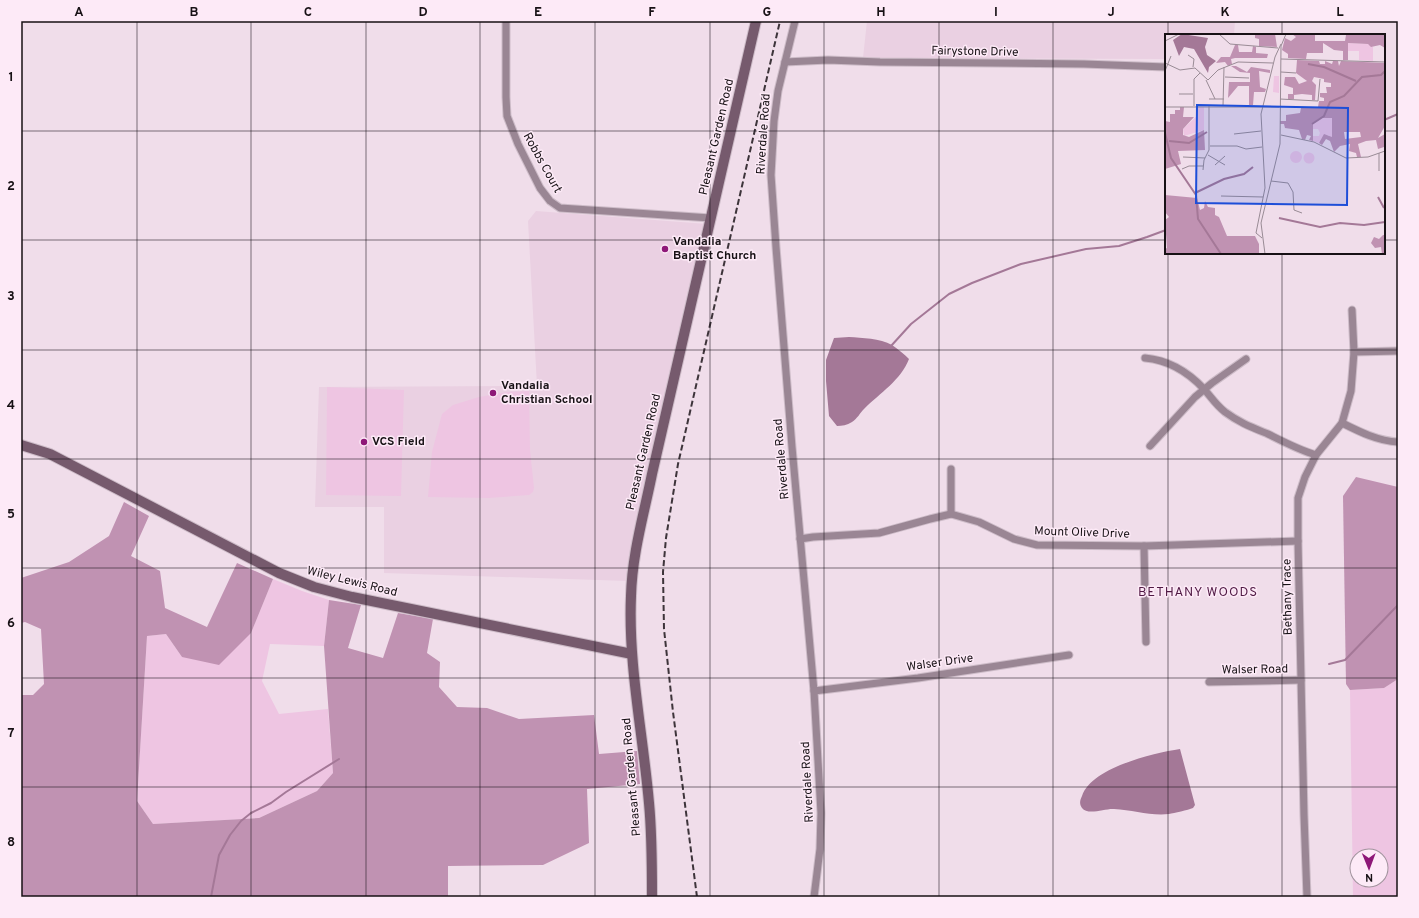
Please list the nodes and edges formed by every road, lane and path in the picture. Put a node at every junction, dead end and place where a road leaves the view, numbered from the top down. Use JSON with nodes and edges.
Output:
{"nodes":[{"id":1,"x":506,"y":21,"type":"edge"},
{"id":2,"x":756,"y":21,"type":"edge"},
{"id":3,"x":795,"y":21,"type":"edge"},
{"id":4,"x":785,"y":62,"type":"junction"},
{"id":5,"x":1165,"y":67,"type":"edge"},
{"id":6,"x":712,"y":218,"type":"junction"},
{"id":7,"x":1352,"y":310,"type":"dead end"},
{"id":8,"x":1398,"y":351,"type":"edge"},
{"id":9,"x":1354,"y":352,"type":"junction"},
{"id":10,"x":1145,"y":358,"type":"dead end"},
{"id":11,"x":1246,"y":359,"type":"dead end"},
{"id":12,"x":1204,"y":389,"type":"junction"},
{"id":13,"x":1342,"y":422,"type":"junction"},
{"id":14,"x":1398,"y":442,"type":"edge"},
{"id":15,"x":21,"y":445,"type":"edge"},
{"id":16,"x":1150,"y":446,"type":"dead end"},
{"id":17,"x":1316,"y":455,"type":"junction"},
{"id":18,"x":951,"y":469,"type":"dead end"},
{"id":19,"x":951,"y":514,"type":"junction"},
{"id":20,"x":800,"y":539,"type":"junction"},
{"id":21,"x":1298,"y":541,"type":"junction"},
{"id":22,"x":1144,"y":546,"type":"junction"},
{"id":23,"x":1146,"y":642,"type":"dead end"},
{"id":24,"x":632,"y":654,"type":"junction"},
{"id":25,"x":1069,"y":655,"type":"dead end"},
{"id":26,"x":1301,"y":680,"type":"junction"},
{"id":27,"x":1209,"y":682,"type":"dead end"},
{"id":28,"x":814,"y":691,"type":"junction"},
{"id":29,"x":652,"y":897,"type":"edge"},
{"id":30,"x":814,"y":897,"type":"edge"},
{"id":31,"x":1307,"y":897,"type":"edge"}],
"edges":[{"from":1,"to":6,"type":"street","name":"Robbs Court"},
{"from":2,"to":6,"type":"main road","name":"Pleasant Garden Road"},
{"from":3,"to":4,"type":"street","name":"Riverdale Road"},
{"from":4,"to":5,"type":"street","name":"Fairystone Drive"},
{"from":4,"to":20,"type":"street","name":"Riverdale Road"},
{"from":6,"to":24,"type":"main road","name":"Pleasant Garden Road"},
{"from":7,"to":9,"type":"street","name":"Bethany Trace"},
{"from":8,"to":9,"type":"street"},
{"from":9,"to":13,"type":"street","name":"Bethany Trace"},
{"from":10,"to":12,"type":"street"},
{"from":11,"to":12,"type":"street"},
{"from":12,"to":16,"type":"street"},
{"from":12,"to":17,"type":"street"},
{"from":13,"to":14,"type":"street"},
{"from":13,"to":17,"type":"street","name":"Bethany Trace"},
{"from":15,"to":24,"type":"main road","name":"Wiley Lewis Road"},
{"from":17,"to":21,"type":"street","name":"Bethany Trace"},
{"from":18,"to":19,"type":"street"},
{"from":19,"to":20,"type":"street","name":"Mount Olive Drive"},
{"from":19,"to":22,"type":"street","name":"Mount Olive Drive"},
{"from":20,"to":28,"type":"street","name":"Riverdale Road"},
{"from":21,"to":22,"type":"street","name":"Mount Olive Drive"},
{"from":21,"to":26,"type":"street","name":"Bethany Trace"},
{"from":22,"to":23,"type":"street"},
{"from":24,"to":29,"type":"main road","name":"Pleasant Garden Road"},
{"from":25,"to":28,"type":"street","name":"Walser Drive"},
{"from":26,"to":27,"type":"street","name":"Walser Road"},
{"from":26,"to":31,"type":"street","name":"Bethany Trace"},
{"from":28,"to":30,"type":"street","name":"Riverdale Road"}]}
